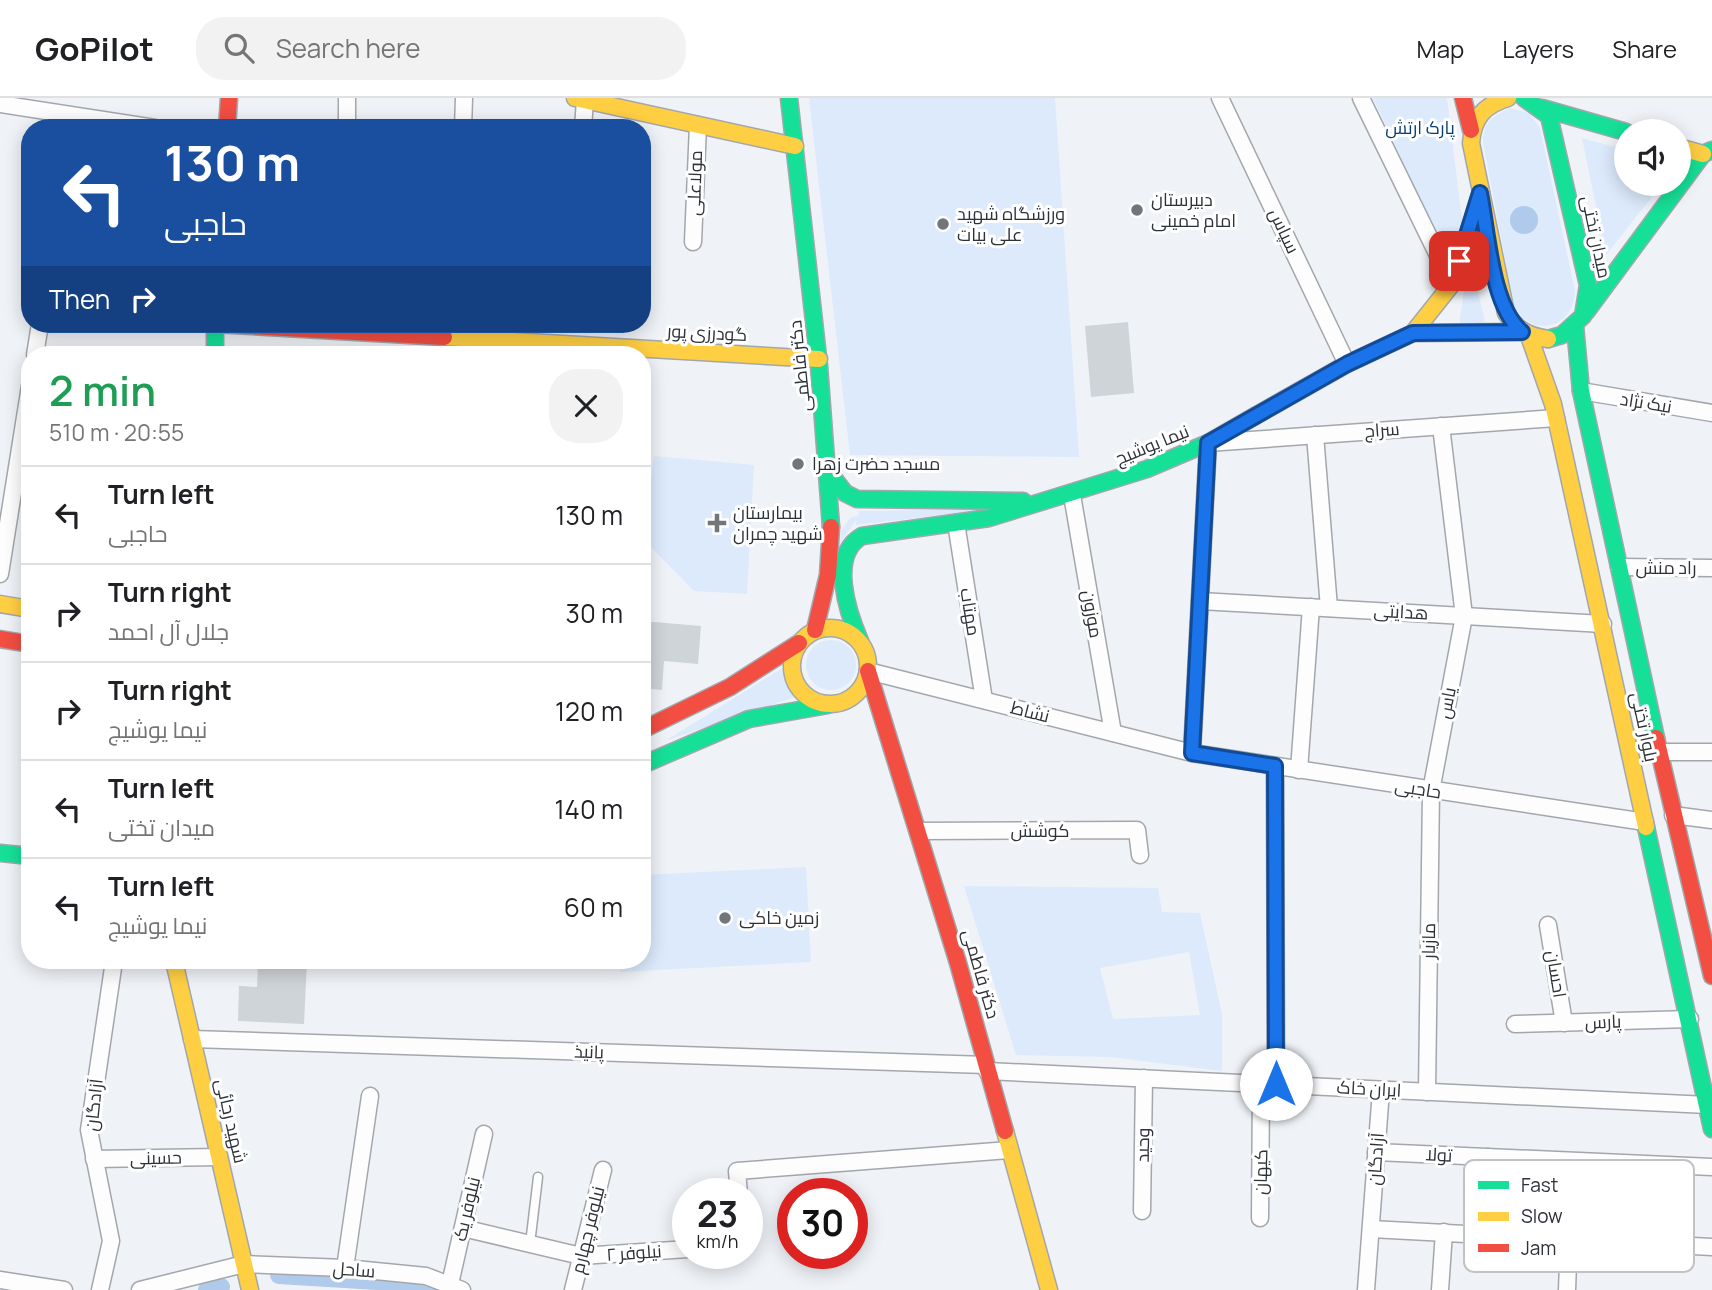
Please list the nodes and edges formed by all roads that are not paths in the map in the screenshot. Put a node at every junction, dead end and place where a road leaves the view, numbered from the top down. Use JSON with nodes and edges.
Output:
{"nodes":[{"id":1,"x":229,"y":98,"type":"edge"},
{"id":2,"x":347,"y":98,"type":"edge"},
{"id":3,"x":464,"y":98,"type":"edge"},
{"id":4,"x":789,"y":98,"type":"edge"},
{"id":5,"x":1220,"y":98,"type":"edge"},
{"id":6,"x":1361,"y":98,"type":"edge"},
{"id":7,"x":1463,"y":98,"type":"edge"},
{"id":8,"x":1508,"y":98,"type":"edge"},
{"id":9,"x":580,"y":99,"type":"edge"},
{"id":10,"x":1532,"y":101,"type":"edge"},
{"id":11,"x":0,"y":104,"type":"edge"},
{"id":12,"x":60,"y":119,"type":"edge"},
{"id":13,"x":228,"y":119,"type":"edge"},
{"id":14,"x":347,"y":119,"type":"edge"},
{"id":15,"x":463,"y":119,"type":"edge"},
{"id":16,"x":582,"y":119,"type":"edge"},
{"id":17,"x":698,"y":125,"type":"junction"},
{"id":18,"x":1614,"y":128,"type":"edge"},
{"id":19,"x":1471,"y":130,"type":"junction"},
{"id":20,"x":795,"y":146,"type":"junction"},
{"id":21,"x":1708,"y":152,"type":"edge"},
{"id":22,"x":1480,"y":193,"type":"junction"},
{"id":23,"x":693,"y":242,"type":"dead end"},
{"id":24,"x":1452,"y":284,"type":"junction"},
{"id":25,"x":1579,"y":321,"type":"junction"},
{"id":26,"x":370,"y":333,"type":"edge"},
{"id":27,"x":1413,"y":333,"type":"junction"},
{"id":28,"x":1525,"y":334,"type":"junction"},
{"id":29,"x":595,"y":346,"type":"edge"},
{"id":30,"x":651,"y":349,"type":"edge"},
{"id":31,"x":819,"y":359,"type":"junction"},
{"id":32,"x":1347,"y":364,"type":"junction"},
{"id":33,"x":1581,"y":391,"type":"junction"},
{"id":34,"x":1712,"y":413,"type":"edge"},
{"id":35,"x":1556,"y":418,"type":"junction"},
{"id":36,"x":1441,"y":426,"type":"junction"},
{"id":37,"x":1315,"y":435,"type":"junction"},
{"id":38,"x":21,"y":442,"type":"edge"},
{"id":39,"x":1208,"y":443,"type":"junction"},
{"id":40,"x":829,"y":471,"type":"junction"},
{"id":41,"x":1072,"y":495,"type":"junction"},
{"id":42,"x":1048,"y":501,"type":"junction"},
{"id":43,"x":956,"y":523,"type":"junction"},
{"id":44,"x":1619,"y":567,"type":"junction"},
{"id":45,"x":1712,"y":568,"type":"edge"},
{"id":46,"x":0,"y":574,"type":"edge"},
{"id":47,"x":1200,"y":601,"type":"junction"},
{"id":48,"x":0,"y":604,"type":"edge"},
{"id":49,"x":21,"y":607,"type":"edge"},
{"id":50,"x":1311,"y":607,"type":"junction"},
{"id":51,"x":1329,"y":608,"type":"junction"},
{"id":52,"x":1464,"y":616,"type":"junction"},
{"id":53,"x":1603,"y":624,"type":"junction"},
{"id":54,"x":815,"y":630,"type":"junction"},
{"id":55,"x":0,"y":639,"type":"edge"},
{"id":56,"x":860,"y":641,"type":"junction"},
{"id":57,"x":21,"y":642,"type":"edge"},
{"id":58,"x":799,"y":643,"type":"junction"},
{"id":59,"x":868,"y":671,"type":"junction"},
{"id":60,"x":984,"y":701,"type":"junction"},
{"id":61,"x":836,"y":704,"type":"junction"},
{"id":62,"x":651,"y":726,"type":"edge"},
{"id":63,"x":1113,"y":733,"type":"junction"},
{"id":64,"x":1659,"y":752,"type":"junction"},
{"id":65,"x":1712,"y":752,"type":"edge"},
{"id":66,"x":1192,"y":753,"type":"junction"},
{"id":67,"x":1630,"y":753,"type":"junction"},
{"id":68,"x":651,"y":761,"type":"edge"},
{"id":69,"x":1275,"y":766,"type":"junction"},
{"id":70,"x":1299,"y":770,"type":"junction"},
{"id":71,"x":1431,"y":791,"type":"junction"},
{"id":72,"x":1673,"y":816,"type":"junction"},
{"id":73,"x":1712,"y":820,"type":"edge"},
{"id":74,"x":1645,"y":822,"type":"junction"},
{"id":75,"x":918,"y":831,"type":"junction"},
{"id":76,"x":0,"y":853,"type":"edge"},
{"id":77,"x":21,"y":855,"type":"edge"},
{"id":78,"x":1140,"y":855,"type":"dead end"},
{"id":79,"x":1548,"y":925,"type":"dead end"},
{"id":80,"x":113,"y":969,"type":"edge"},
{"id":81,"x":176,"y":969,"type":"edge"},
{"id":82,"x":1712,"y":976,"type":"edge"},
{"id":83,"x":1690,"y":1019,"type":"junction"},
{"id":84,"x":1564,"y":1023,"type":"junction"},
{"id":85,"x":1515,"y":1024,"type":"dead end"},
{"id":86,"x":192,"y":1039,"type":"junction"},
{"id":87,"x":987,"y":1068,"type":"junction"},
{"id":88,"x":1144,"y":1078,"type":"junction"},
{"id":89,"x":1269,"y":1084,"type":"junction"},
{"id":90,"x":1381,"y":1090,"type":"junction"},
{"id":91,"x":1427,"y":1092,"type":"junction"},
{"id":92,"x":370,"y":1096,"type":"dead end"},
{"id":93,"x":1708,"y":1105,"type":"junction"},
{"id":94,"x":1712,"y":1129,"type":"edge"},
{"id":95,"x":484,"y":1134,"type":"dead end"},
{"id":96,"x":1009,"y":1150,"type":"junction"},
{"id":97,"x":1376,"y":1152,"type":"junction"},
{"id":98,"x":219,"y":1157,"type":"junction"},
{"id":99,"x":1489,"y":1157,"type":"junction"},
{"id":100,"x":94,"y":1160,"type":"junction"},
{"id":101,"x":1489,"y":1160,"type":"edge"},
{"id":102,"x":1556,"y":1160,"type":"edge"},
{"id":103,"x":1694,"y":1166,"type":"edge"},
{"id":104,"x":1712,"y":1167,"type":"edge"},
{"id":105,"x":603,"y":1170,"type":"dead end"},
{"id":106,"x":538,"y":1177,"type":"dead end"},
{"id":107,"x":738,"y":1178,"type":"edge"},
{"id":108,"x":1142,"y":1211,"type":"dead end"},
{"id":109,"x":1260,"y":1218,"type":"dead end"},
{"id":110,"x":463,"y":1228,"type":"junction"},
{"id":111,"x":1371,"y":1229,"type":"junction"},
{"id":112,"x":1444,"y":1231,"type":"junction"},
{"id":113,"x":1464,"y":1232,"type":"edge"},
{"id":114,"x":530,"y":1244,"type":"junction"},
{"id":115,"x":1694,"y":1246,"type":"edge"},
{"id":116,"x":1712,"y":1247,"type":"edge"},
{"id":117,"x":672,"y":1251,"type":"edge"},
{"id":118,"x":581,"y":1256,"type":"junction"},
{"id":119,"x":244,"y":1264,"type":"junction"},
{"id":120,"x":345,"y":1268,"type":"junction"},
{"id":121,"x":1568,"y":1272,"type":"edge"},
{"id":122,"x":0,"y":1280,"type":"edge"},
{"id":123,"x":456,"y":1287,"type":"edge"},
{"id":124,"x":64,"y":1290,"type":"edge"},
{"id":125,"x":100,"y":1290,"type":"edge"},
{"id":126,"x":140,"y":1290,"type":"edge"},
{"id":127,"x":250,"y":1290,"type":"edge"},
{"id":128,"x":572,"y":1290,"type":"edge"},
{"id":129,"x":1049,"y":1290,"type":"edge"},
{"id":130,"x":1366,"y":1290,"type":"edge"},
{"id":131,"x":1440,"y":1290,"type":"edge"},
{"id":132,"x":1567,"y":1290,"type":"edge"}],
"edges":[{"from":1,"to":13,"type":"street"},
{"from":2,"to":14,"type":"street"},
{"from":3,"to":15,"type":"street"},
{"from":4,"to":20,"type":"street","name":"دکتر فاطمی"},
{"from":5,"to":32,"type":"street","name":"سپاس"},
{"from":6,"to":24,"type":"street"},
{"from":7,"to":19,"type":"street"},
{"from":8,"to":19,"type":"street"},
{"from":9,"to":16,"type":"street"},
{"from":9,"to":17,"type":"street"},
{"from":10,"to":18,"type":"street"},
{"from":10,"to":25,"type":"street","name":"میدان تختی"},
{"from":11,"to":12,"type":"street"},
{"from":17,"to":20,"type":"street"},
{"from":17,"to":23,"type":"street","name":"مولاعلی"},
{"from":19,"to":22,"type":"street"},
{"from":20,"to":31,"type":"street","name":"دکتر فاطمی"},
{"from":21,"to":25,"type":"street"},
{"from":22,"to":24,"type":"street","name":"نیما یوشیج"},
{"from":22,"to":28,"type":"street"},
{"from":24,"to":27,"type":"street","name":"نیما یوشیج"},
{"from":25,"to":28,"type":"street"},
{"from":25,"to":33,"type":"street","name":"بلوار تختی"},
{"from":26,"to":29,"type":"street","name":"گودرزی پور"},
{"from":27,"to":28,"type":"street","name":"نیما یوشیج"},
{"from":27,"to":32,"type":"street","name":"نیما یوشیج"},
{"from":28,"to":35,"type":"street","name":"بلوار تختی"},
{"from":30,"to":31,"type":"street","name":"گودرزی پور"},
{"from":31,"to":40,"type":"street","name":"دکتر فاطمی"},
{"from":32,"to":39,"type":"street","name":"نیما یوشیج"},
{"from":33,"to":34,"type":"street","name":"نیک نژاد"},
{"from":33,"to":44,"type":"street","name":"بلوار تختی"},
{"from":35,"to":36,"type":"street","name":"سراج"},
{"from":35,"to":53,"type":"street","name":"بلوار تختی"},
{"from":36,"to":37,"type":"street","name":"سراج"},
{"from":36,"to":52,"type":"street","name":"یاس"},
{"from":37,"to":39,"type":"street","name":"سراج"},
{"from":37,"to":51,"type":"street"},
{"from":38,"to":46,"type":"street"},
{"from":39,"to":41,"type":"street","name":"نیما یوشیج"},
{"from":39,"to":47,"type":"street"},
{"from":40,"to":42,"type":"street","name":"نیما یوشیج"},
{"from":40,"to":54,"type":"street","name":"دکتر فاطمی"},
{"from":41,"to":42,"type":"street","name":"نیما یوشیج"},
{"from":41,"to":63,"type":"street","name":"موزون"},
{"from":42,"to":43,"type":"street","name":"نیما یوشیج"},
{"from":43,"to":56,"type":"street","name":"نیما یوشیج"},
{"from":43,"to":60,"type":"street","name":"مهتاب"},
{"from":44,"to":45,"type":"street","name":"راد منش"},
{"from":44,"to":64,"type":"street","name":"بلوار تختی"},
{"from":47,"to":50,"type":"street","name":"هدایتی"},
{"from":47,"to":66,"type":"street"},
{"from":48,"to":49,"type":"street"},
{"from":50,"to":51,"type":"street","name":"هدایتی"},
{"from":50,"to":70,"type":"street"},
{"from":51,"to":52,"type":"street","name":"هدایتی"},
{"from":52,"to":53,"type":"street","name":"هدایتی"},
{"from":52,"to":71,"type":"street","name":"یاس"},
{"from":53,"to":67,"type":"street","name":"بلوار تختی"},
{"from":54,"to":56,"type":"street"},
{"from":54,"to":58,"type":"street"},
{"from":55,"to":57,"type":"street"},
{"from":56,"to":59,"type":"street"},
{"from":58,"to":61,"type":"street"},
{"from":58,"to":62,"type":"street"},
{"from":59,"to":60,"type":"street","name":"نشاط"},
{"from":59,"to":61,"type":"street"},
{"from":59,"to":75,"type":"street","name":"دکتر فاطمی"},
{"from":60,"to":63,"type":"street","name":"نشاط"},
{"from":61,"to":68,"type":"street"},
{"from":63,"to":66,"type":"street","name":"نشاط"},
{"from":64,"to":65,"type":"street"},
{"from":64,"to":67,"type":"street"},
{"from":64,"to":72,"type":"street","name":"بلوار تختی"},
{"from":66,"to":69,"type":"street","name":"حاجبی"},
{"from":67,"to":74,"type":"street","name":"بلوار تختی"},
{"from":69,"to":70,"type":"street","name":"حاجبی"},
{"from":69,"to":89,"type":"street","name":"کیهان"},
{"from":70,"to":71,"type":"street","name":"حاجبی"},
{"from":71,"to":74,"type":"street","name":"حاجبی"},
{"from":71,"to":91,"type":"street","name":"مازیار"},
{"from":72,"to":73,"type":"street"},
{"from":72,"to":82,"type":"street","name":"بلوار تختی"},
{"from":74,"to":83,"type":"street","name":"بلوار تختی"},
{"from":75,"to":78,"type":"street","name":"کوشش"},
{"from":75,"to":87,"type":"street","name":"دکتر فاطمی"},
{"from":76,"to":77,"type":"street"},
{"from":79,"to":84,"type":"street","name":"احسان"},
{"from":80,"to":100,"type":"street","name":"آزادگان"},
{"from":81,"to":86,"type":"street","name":"شهید رجائی"},
{"from":83,"to":84,"type":"street","name":"پارس"},
{"from":83,"to":93,"type":"street","name":"بلوار تختی"},
{"from":84,"to":85,"type":"street","name":"پارس"},
{"from":86,"to":87,"type":"street","name":"پانیذ"},
{"from":86,"to":98,"type":"street","name":"شهید رجائی"},
{"from":87,"to":88,"type":"street","name":"ایران خاک"},
{"from":87,"to":96,"type":"street","name":"دکتر فاطمی"},
{"from":88,"to":89,"type":"street","name":"ایران خاک"},
{"from":88,"to":108,"type":"street","name":"وحید"},
{"from":89,"to":90,"type":"street","name":"ایران خاک"},
{"from":89,"to":109,"type":"street","name":"کیهان"},
{"from":90,"to":91,"type":"street","name":"ایران خاک"},
{"from":90,"to":97,"type":"street","name":"آزادگان"},
{"from":91,"to":93,"type":"street","name":"ایران خاک"},
{"from":92,"to":120,"type":"street"},
{"from":93,"to":94,"type":"street","name":"بلوار تختی"},
{"from":95,"to":110,"type":"street","name":"نیلوفر یک"},
{"from":96,"to":107,"type":"street"},
{"from":96,"to":129,"type":"street","name":"دکتر فاطمی"},
{"from":97,"to":99,"type":"street","name":"تولا"},
{"from":97,"to":111,"type":"street","name":"آزادگان"},
{"from":98,"to":100,"type":"street","name":"حسینی"},
{"from":98,"to":119,"type":"street","name":"شهید رجائی"},
{"from":99,"to":101,"type":"street"},
{"from":99,"to":102,"type":"street","name":"تولا"},
{"from":100,"to":125,"type":"street","name":"آزادگان"},
{"from":103,"to":104,"type":"street","name":"تولا"},
{"from":105,"to":118,"type":"street","name":"نیلوفر چهارم"},
{"from":106,"to":114,"type":"lane"},
{"from":110,"to":114,"type":"street","name":"نیلوفر ۲"},
{"from":110,"to":123,"type":"street","name":"نیلوفر یک"},
{"from":111,"to":112,"type":"street"},
{"from":111,"to":130,"type":"street","name":"آزادگان"},
{"from":112,"to":113,"type":"street"},
{"from":112,"to":131,"type":"street"},
{"from":114,"to":118,"type":"street","name":"نیلوفر ۲"},
{"from":115,"to":116,"type":"street"},
{"from":117,"to":118,"type":"street","name":"نیلوفر ۲"},
{"from":118,"to":128,"type":"street","name":"نیلوفر چهارم"},
{"from":119,"to":120,"type":"street","name":"ساحل"},
{"from":119,"to":126,"type":"street","name":"ساحل"},
{"from":119,"to":127,"type":"street","name":"شهید رجائی"},
{"from":120,"to":123,"type":"street","name":"ساحل"},
{"from":121,"to":132,"type":"street"},
{"from":122,"to":124,"type":"street"}]}
